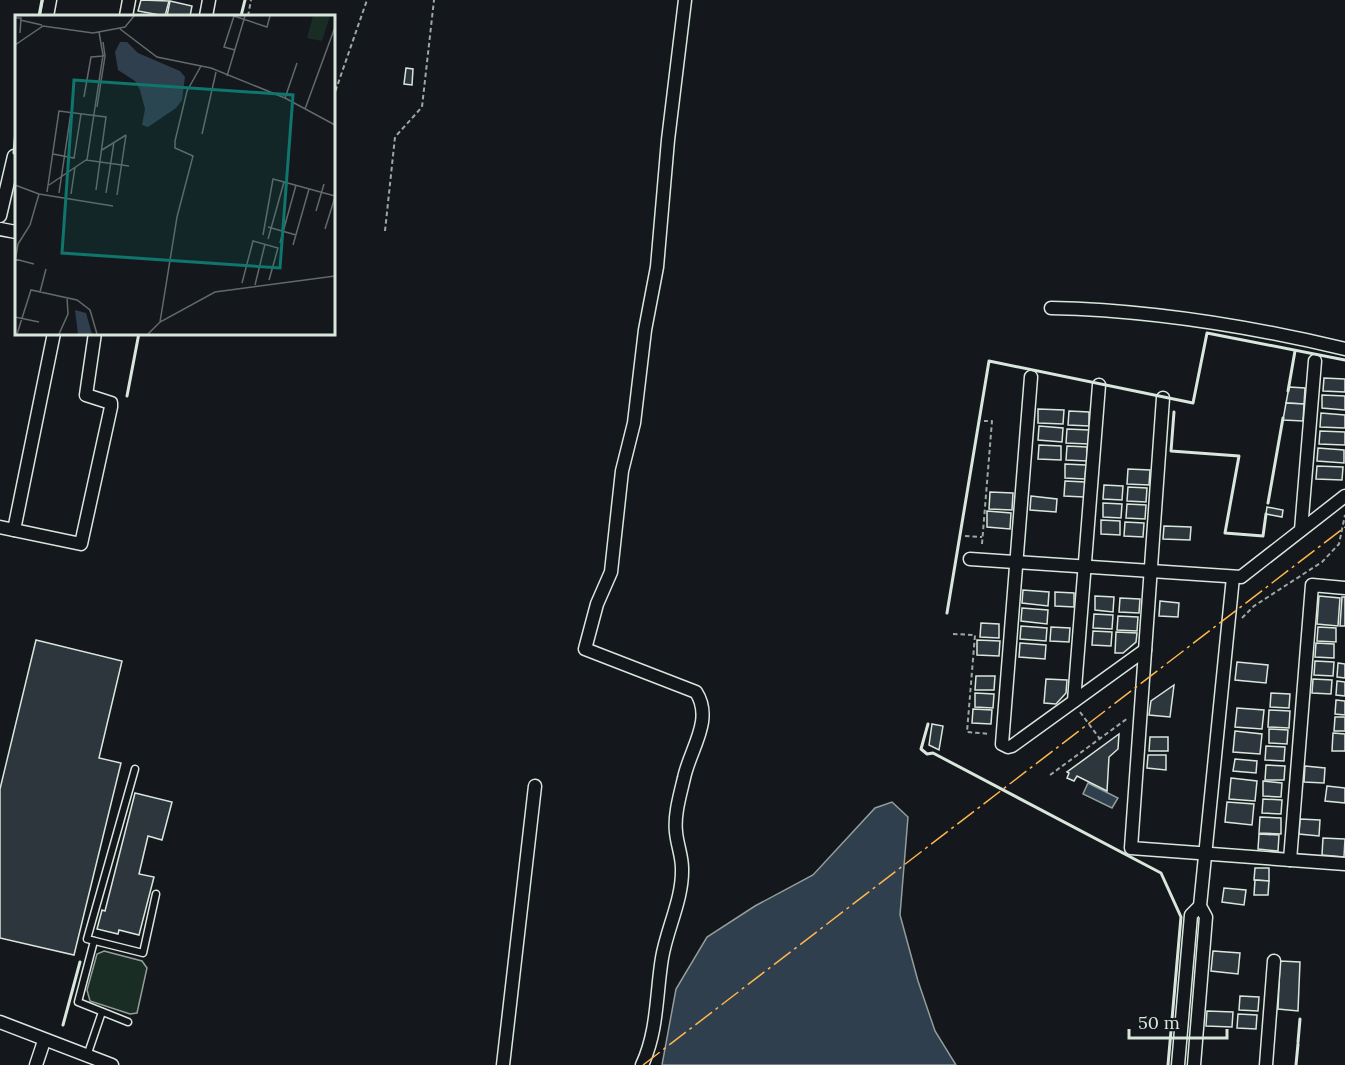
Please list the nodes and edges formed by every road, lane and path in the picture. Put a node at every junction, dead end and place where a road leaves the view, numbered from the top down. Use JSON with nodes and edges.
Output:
{"nodes":[{"id":1,"x":50,"y":0,"type":"edge"},
{"id":2,"x":129,"y":0,"type":"edge"},
{"id":3,"x":209,"y":0,"type":"edge"},
{"id":4,"x":251,"y":0,"type":"edge"},
{"id":5,"x":367,"y":0,"type":"edge"},
{"id":6,"x":434,"y":0,"type":"edge"},
{"id":7,"x":685,"y":0,"type":"edge"},
{"id":8,"x":47,"y":15,"type":"edge"},
{"id":9,"x":126,"y":15,"type":"edge"},
{"id":10,"x":206,"y":15,"type":"edge"},
{"id":11,"x":248,"y":15,"type":"edge"},
{"id":12,"x":334,"y":96,"type":"edge"},
{"id":13,"x":14,"y":156,"type":"dead end"},
{"id":14,"x":0,"y":216,"type":"edge"},
{"id":15,"x":0,"y":229,"type":"edge"},
{"id":16,"x":385,"y":231,"type":"dead end"},
{"id":17,"x":15,"y":232,"type":"edge"},
{"id":18,"x":1051,"y":308,"type":"dead end"},
{"id":19,"x":54,"y":334,"type":"edge"},
{"id":20,"x":95,"y":334,"type":"edge"},
{"id":21,"x":1345,"y":349,"type":"edge"},
{"id":22,"x":1315,"y":361,"type":"dead end"},
{"id":23,"x":1031,"y":377,"type":"dead end"},
{"id":24,"x":1099,"y":385,"type":"dead end"},
{"id":25,"x":1163,"y":398,"type":"dead end"},
{"id":26,"x":984,"y":421,"type":"dead end"},
{"id":27,"x":1345,"y":496,"type":"edge"},
{"id":28,"x":1345,"y":515,"type":"edge"},
{"id":29,"x":0,"y":527,"type":"edge"},
{"id":30,"x":14,"y":530,"type":"junction"},
{"id":31,"x":1301,"y":530,"type":"junction"},
{"id":32,"x":965,"y":536,"type":"dead end"},
{"id":33,"x":982,"y":537,"type":"junction"},
{"id":34,"x":982,"y":544,"type":"dead end"},
{"id":35,"x":970,"y":559,"type":"dead end"},
{"id":36,"x":1016,"y":562,"type":"junction"},
{"id":37,"x":1083,"y":567,"type":"junction"},
{"id":38,"x":1150,"y":571,"type":"junction"},
{"id":39,"x":1233,"y":577,"type":"junction"},
{"id":40,"x":1345,"y":588,"type":"edge"},
{"id":41,"x":1229,"y":618,"type":"junction"},
{"id":42,"x":953,"y":634,"type":"dead end"},
{"id":43,"x":1145,"y":650,"type":"junction"},
{"id":44,"x":1073,"y":702,"type":"junction"},
{"id":45,"x":1140,"y":710,"type":"junction"},
{"id":46,"x":1002,"y":735,"type":"junction"},
{"id":47,"x":1100,"y":739,"type":"junction"},
{"id":48,"x":135,"y":769,"type":"dead end"},
{"id":49,"x":1050,"y":775,"type":"dead end"},
{"id":50,"x":535,"y":786,"type":"dead end"},
{"id":51,"x":1207,"y":854,"type":"junction"},
{"id":52,"x":1290,"y":860,"type":"junction"},
{"id":53,"x":1345,"y":864,"type":"edge"},
{"id":54,"x":156,"y":894,"type":"dead end"},
{"id":55,"x":1200,"y":906,"type":"junction"},
{"id":56,"x":94,"y":941,"type":"junction"},
{"id":57,"x":1274,"y":961,"type":"dead end"},
{"id":58,"x":102,"y":1012,"type":"junction"},
{"id":59,"x":0,"y":1022,"type":"edge"},
{"id":60,"x":128,"y":1022,"type":"dead end"},
{"id":61,"x":44,"y":1041,"type":"junction"},
{"id":62,"x":87,"y":1056,"type":"junction"},
{"id":63,"x":36,"y":1065,"type":"edge"},
{"id":64,"x":112,"y":1065,"type":"edge"},
{"id":65,"x":503,"y":1065,"type":"edge"},
{"id":66,"x":642,"y":1065,"type":"edge"},
{"id":67,"x":1178,"y":1065,"type":"edge"},
{"id":68,"x":1194,"y":1065,"type":"edge"},
{"id":69,"x":1266,"y":1065,"type":"edge"}],
"edges":[{"from":1,"to":8,"type":"street"},
{"from":2,"to":9,"type":"street"},
{"from":3,"to":10,"type":"street"},
{"from":4,"to":11,"type":"path"},
{"from":5,"to":12,"type":"path"},
{"from":6,"to":16,"type":"path"},
{"from":7,"to":66,"type":"street"},
{"from":13,"to":14,"type":"street"},
{"from":15,"to":17,"type":"street"},
{"from":18,"to":21,"type":"street"},
{"from":19,"to":30,"type":"street"},
{"from":20,"to":30,"type":"street"},
{"from":22,"to":31,"type":"street"},
{"from":23,"to":36,"type":"street"},
{"from":24,"to":37,"type":"street"},
{"from":25,"to":38,"type":"street"},
{"from":26,"to":33,"type":"path"},
{"from":27,"to":31,"type":"street"},
{"from":28,"to":41,"type":"path"},
{"from":29,"to":30,"type":"street"},
{"from":31,"to":39,"type":"street"},
{"from":32,"to":33,"type":"path"},
{"from":33,"to":34,"type":"path"},
{"from":35,"to":36,"type":"street"},
{"from":36,"to":37,"type":"street"},
{"from":36,"to":46,"type":"street"},
{"from":37,"to":38,"type":"street"},
{"from":37,"to":44,"type":"street"},
{"from":38,"to":39,"type":"street"},
{"from":38,"to":43,"type":"street"},
{"from":39,"to":41,"type":"street"},
{"from":40,"to":52,"type":"street"},
{"from":41,"to":51,"type":"street"},
{"from":42,"to":46,"type":"path"},
{"from":43,"to":44,"type":"street"},
{"from":43,"to":45,"type":"street"},
{"from":44,"to":46,"type":"street"},
{"from":44,"to":47,"type":"path"},
{"from":45,"to":47,"type":"path"},
{"from":45,"to":51,"type":"street"},
{"from":47,"to":49,"type":"path"},
{"from":48,"to":56,"type":"lane"},
{"from":50,"to":65,"type":"street"},
{"from":51,"to":52,"type":"street"},
{"from":51,"to":55,"type":"street"},
{"from":52,"to":53,"type":"street"},
{"from":54,"to":56,"type":"lane"},
{"from":55,"to":67,"type":"street"},
{"from":55,"to":68,"type":"street"},
{"from":56,"to":58,"type":"lane"},
{"from":57,"to":69,"type":"street"},
{"from":58,"to":60,"type":"lane"},
{"from":58,"to":62,"type":"lane"},
{"from":59,"to":61,"type":"street"},
{"from":61,"to":62,"type":"street"},
{"from":61,"to":63,"type":"street"},
{"from":62,"to":64,"type":"street"}]}
